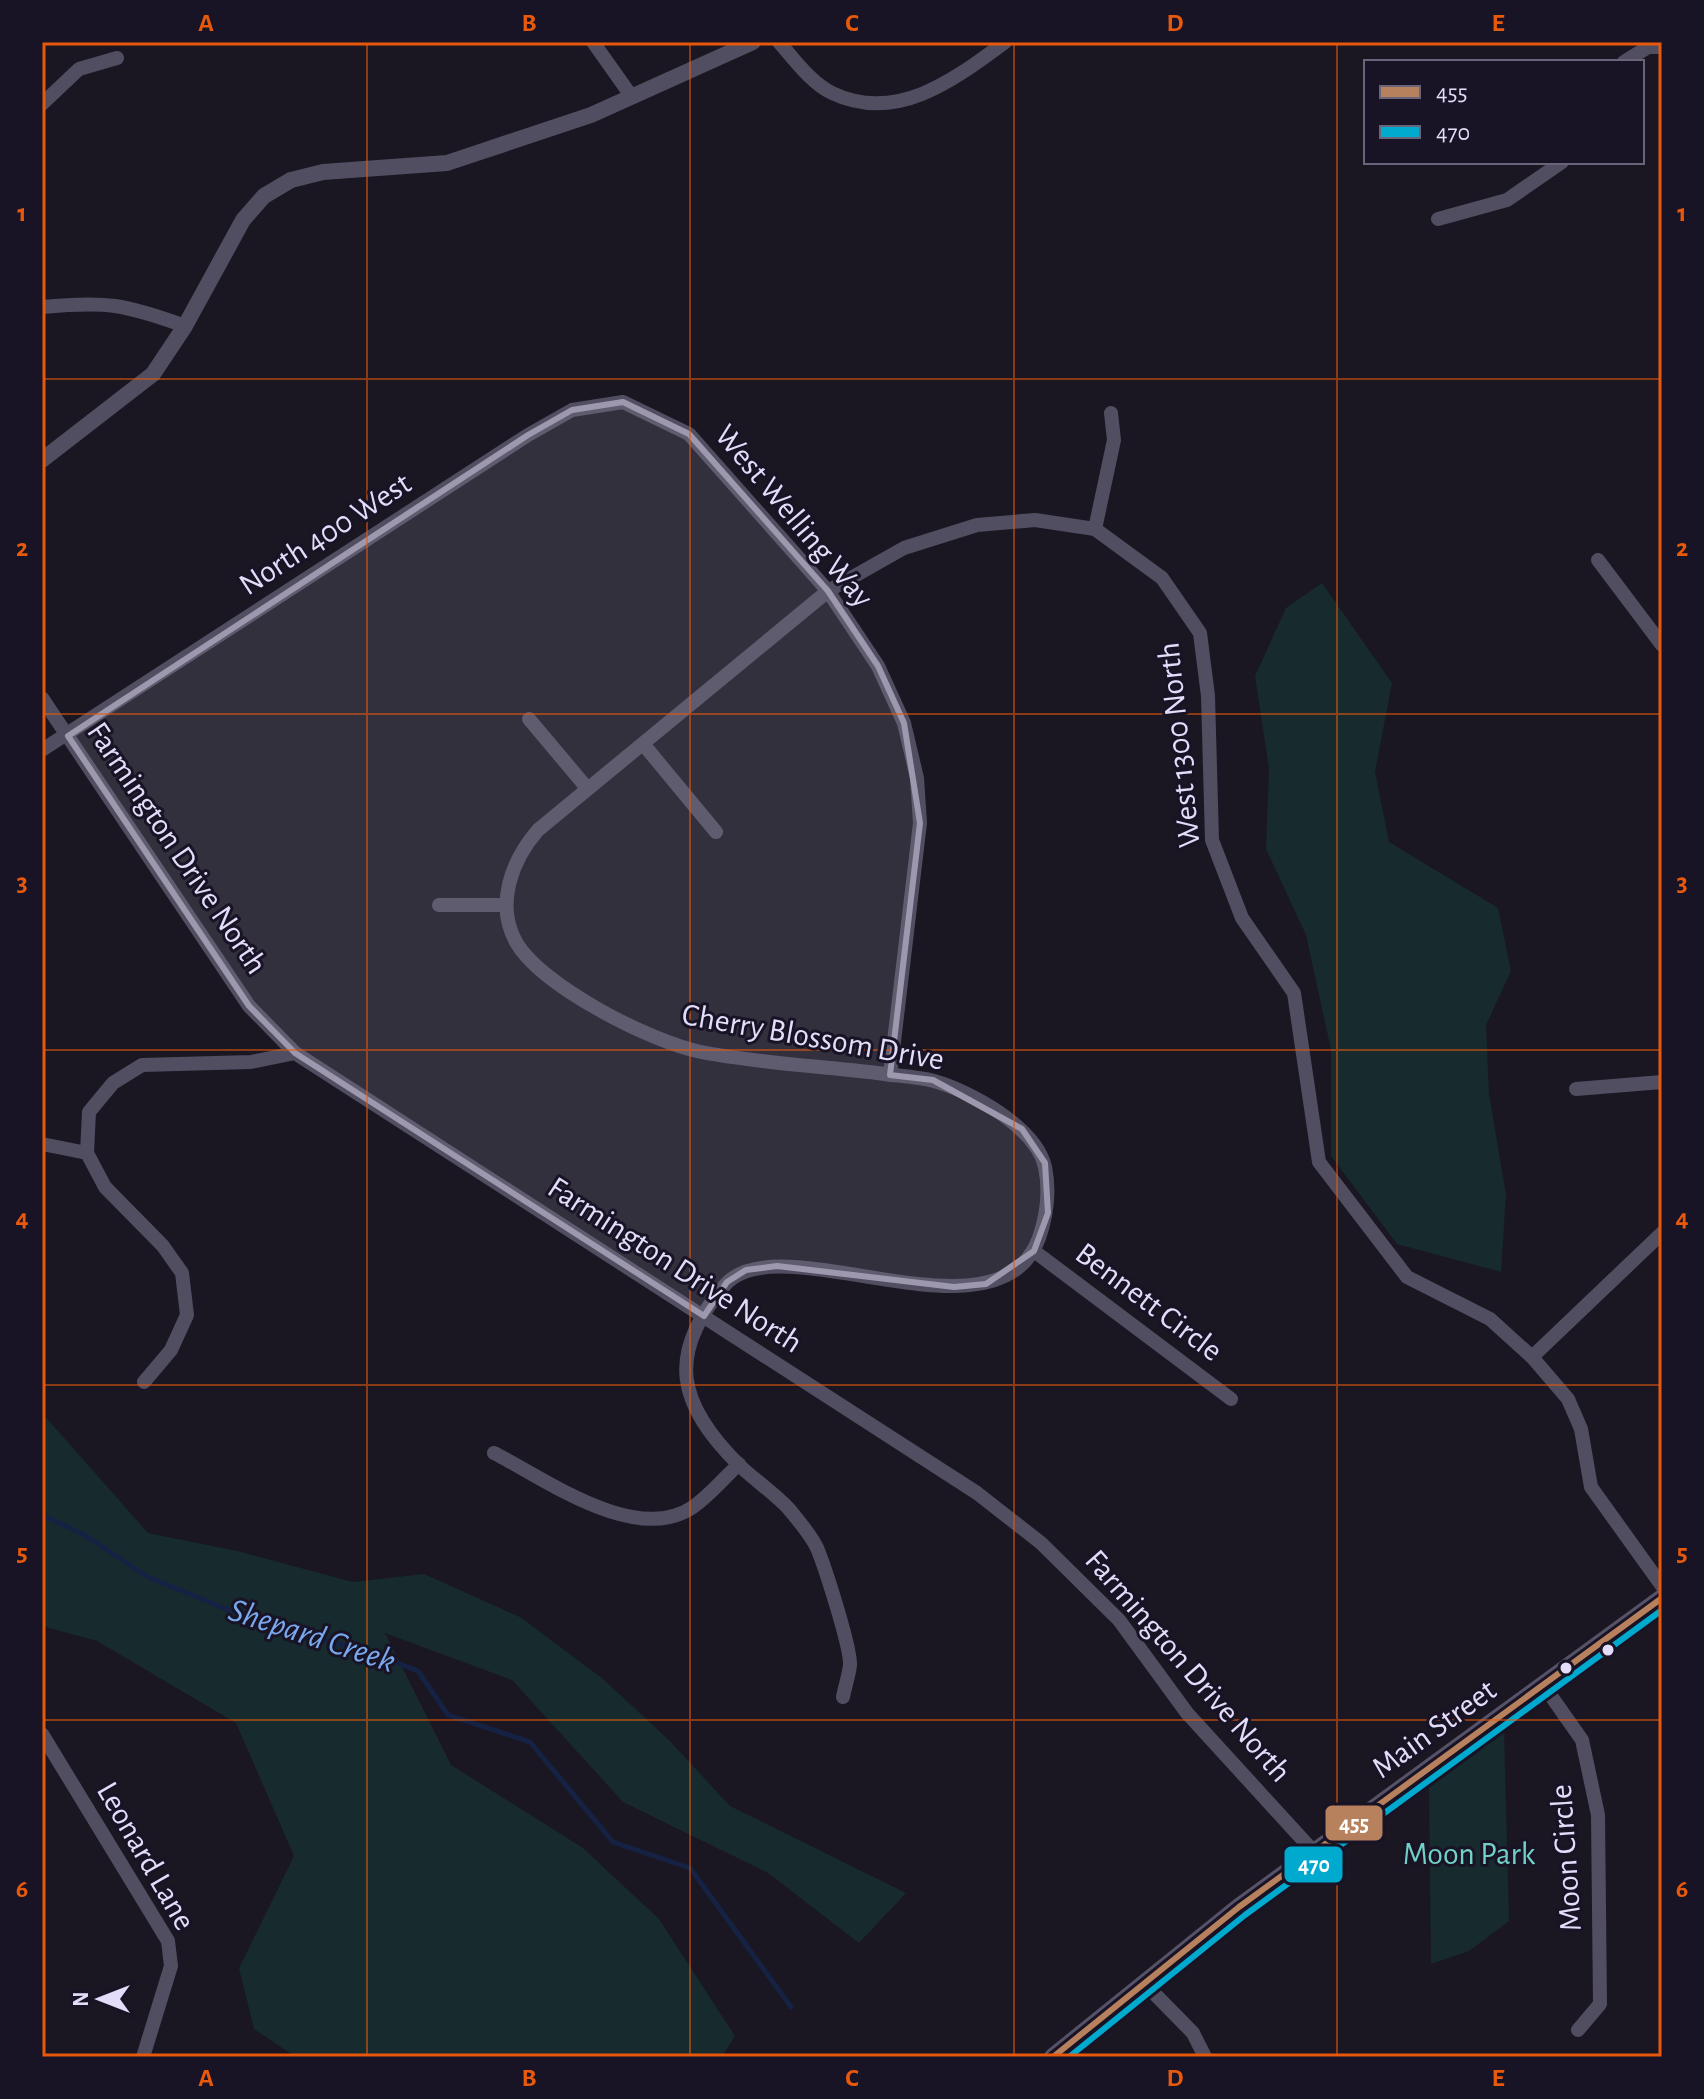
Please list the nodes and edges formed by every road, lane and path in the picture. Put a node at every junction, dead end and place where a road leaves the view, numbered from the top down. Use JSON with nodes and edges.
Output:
{"nodes":[{"id":1,"x":593,"y":42,"type":"edge"},
{"id":2,"x":753,"y":42,"type":"edge"},
{"id":3,"x":779,"y":42,"type":"edge"},
{"id":4,"x":1005,"y":42,"type":"edge"},
{"id":5,"x":1662,"y":47,"type":"edge"},
{"id":6,"x":117,"y":58,"type":"dead end"},
{"id":7,"x":1627,"y":60,"type":"edge"},
{"id":8,"x":632,"y":97,"type":"junction"},
{"id":9,"x":42,"y":104,"type":"edge"},
{"id":10,"x":1560,"y":164,"type":"edge"},
{"id":11,"x":1438,"y":219,"type":"dead end"},
{"id":12,"x":42,"y":307,"type":"edge"},
{"id":13,"x":185,"y":326,"type":"junction"},
{"id":14,"x":623,"y":402,"type":"joint"},
{"id":15,"x":1111,"y":413,"type":"dead end"},
{"id":16,"x":42,"y":460,"type":"edge"},
{"id":17,"x":1095,"y":529,"type":"junction"},
{"id":18,"x":1598,"y":560,"type":"dead end"},
{"id":19,"x":828,"y":591,"type":"junction"},
{"id":20,"x":1662,"y":645,"type":"edge"},
{"id":21,"x":42,"y":698,"type":"edge"},
{"id":22,"x":529,"y":719,"type":"dead end"},
{"id":23,"x":68,"y":736,"type":"junction"},
{"id":24,"x":644,"y":745,"type":"junction"},
{"id":25,"x":42,"y":750,"type":"edge"},
{"id":26,"x":587,"y":788,"type":"junction"},
{"id":27,"x":716,"y":832,"type":"dead end"},
{"id":28,"x":439,"y":905,"type":"dead end"},
{"id":29,"x":505,"y":905,"type":"junction"},
{"id":30,"x":295,"y":1053,"type":"junction"},
{"id":31,"x":890,"y":1075,"type":"junction"},
{"id":32,"x":1662,"y":1082,"type":"edge"},
{"id":33,"x":1576,"y":1089,"type":"dead end"},
{"id":34,"x":42,"y":1144,"type":"edge"},
{"id":35,"x":87,"y":1153,"type":"junction"},
{"id":36,"x":1662,"y":1233,"type":"edge"},
{"id":37,"x":1034,"y":1251,"type":"junction"},
{"id":38,"x":704,"y":1316,"type":"junction"},
{"id":39,"x":1532,"y":1357,"type":"junction"},
{"id":40,"x":144,"y":1382,"type":"dead end"},
{"id":41,"x":1231,"y":1399,"type":"dead end"},
{"id":42,"x":494,"y":1453,"type":"dead end"},
{"id":43,"x":739,"y":1464,"type":"junction"},
{"id":44,"x":1662,"y":1586,"type":"edge"},
{"id":45,"x":1662,"y":1598,"type":"edge"},
{"id":46,"x":1544,"y":1686,"type":"junction"},
{"id":47,"x":843,"y":1697,"type":"dead end"},
{"id":48,"x":42,"y":1734,"type":"edge"},
{"id":49,"x":1314,"y":1852,"type":"junction"},
{"id":50,"x":1144,"y":1983,"type":"junction"},
{"id":51,"x":1578,"y":2030,"type":"dead end"},
{"id":52,"x":143,"y":2057,"type":"edge"},
{"id":53,"x":1053,"y":2057,"type":"edge"},
{"id":54,"x":1205,"y":2057,"type":"edge"}],
"edges":[{"from":1,"to":8,"type":"street"},
{"from":2,"to":8,"type":"street"},
{"from":3,"to":4,"type":"street"},
{"from":5,"to":7,"type":"street"},
{"from":6,"to":9,"type":"street"},
{"from":8,"to":13,"type":"street"},
{"from":10,"to":11,"type":"street"},
{"from":12,"to":13,"type":"street"},
{"from":13,"to":16,"type":"street"},
{"from":14,"to":19,"type":"street","name":"West Welling Way"},
{"from":14,"to":23,"type":"street","name":"North 400 West"},
{"from":15,"to":17,"type":"street"},
{"from":17,"to":19,"type":"street"},
{"from":17,"to":39,"type":"street","name":"West 1300 North"},
{"from":18,"to":20,"type":"street"},
{"from":19,"to":24,"type":"street"},
{"from":19,"to":31,"type":"street","name":"West Welling Way"},
{"from":21,"to":23,"type":"street","name":"Farmington Drive North"},
{"from":22,"to":26,"type":"street"},
{"from":23,"to":25,"type":"street","name":"North 400 West"},
{"from":23,"to":30,"type":"street","name":"Farmington Drive North"},
{"from":24,"to":26,"type":"street"},
{"from":24,"to":27,"type":"street"},
{"from":26,"to":29,"type":"street"},
{"from":28,"to":29,"type":"street"},
{"from":29,"to":31,"type":"street","name":"Cherry Blossom Drive"},
{"from":30,"to":35,"type":"street"},
{"from":30,"to":38,"type":"street","name":"Farmington Drive North"},
{"from":31,"to":37,"type":"street","name":"Cherry Blossom Drive"},
{"from":32,"to":33,"type":"street"},
{"from":34,"to":35,"type":"street"},
{"from":35,"to":40,"type":"street"},
{"from":36,"to":39,"type":"street"},
{"from":37,"to":38,"type":"street"},
{"from":37,"to":41,"type":"street","name":"Bennett Circle"},
{"from":38,"to":43,"type":"street"},
{"from":38,"to":49,"type":"street","name":"Farmington Drive North"},
{"from":39,"to":44,"type":"street","name":"West 1300 North"},
{"from":42,"to":43,"type":"street"},
{"from":43,"to":47,"type":"street"},
{"from":45,"to":46,"type":"main road","name":"Main Street"},
{"from":46,"to":49,"type":"main road","name":"Main Street"},
{"from":46,"to":51,"type":"street","name":"Moon Circle"},
{"from":48,"to":52,"type":"street","name":"Leonard Lane"},
{"from":49,"to":50,"type":"main road","name":"Main Street"},
{"from":50,"to":53,"type":"main road","name":"Main Street"},
{"from":50,"to":54,"type":"street"}]}
